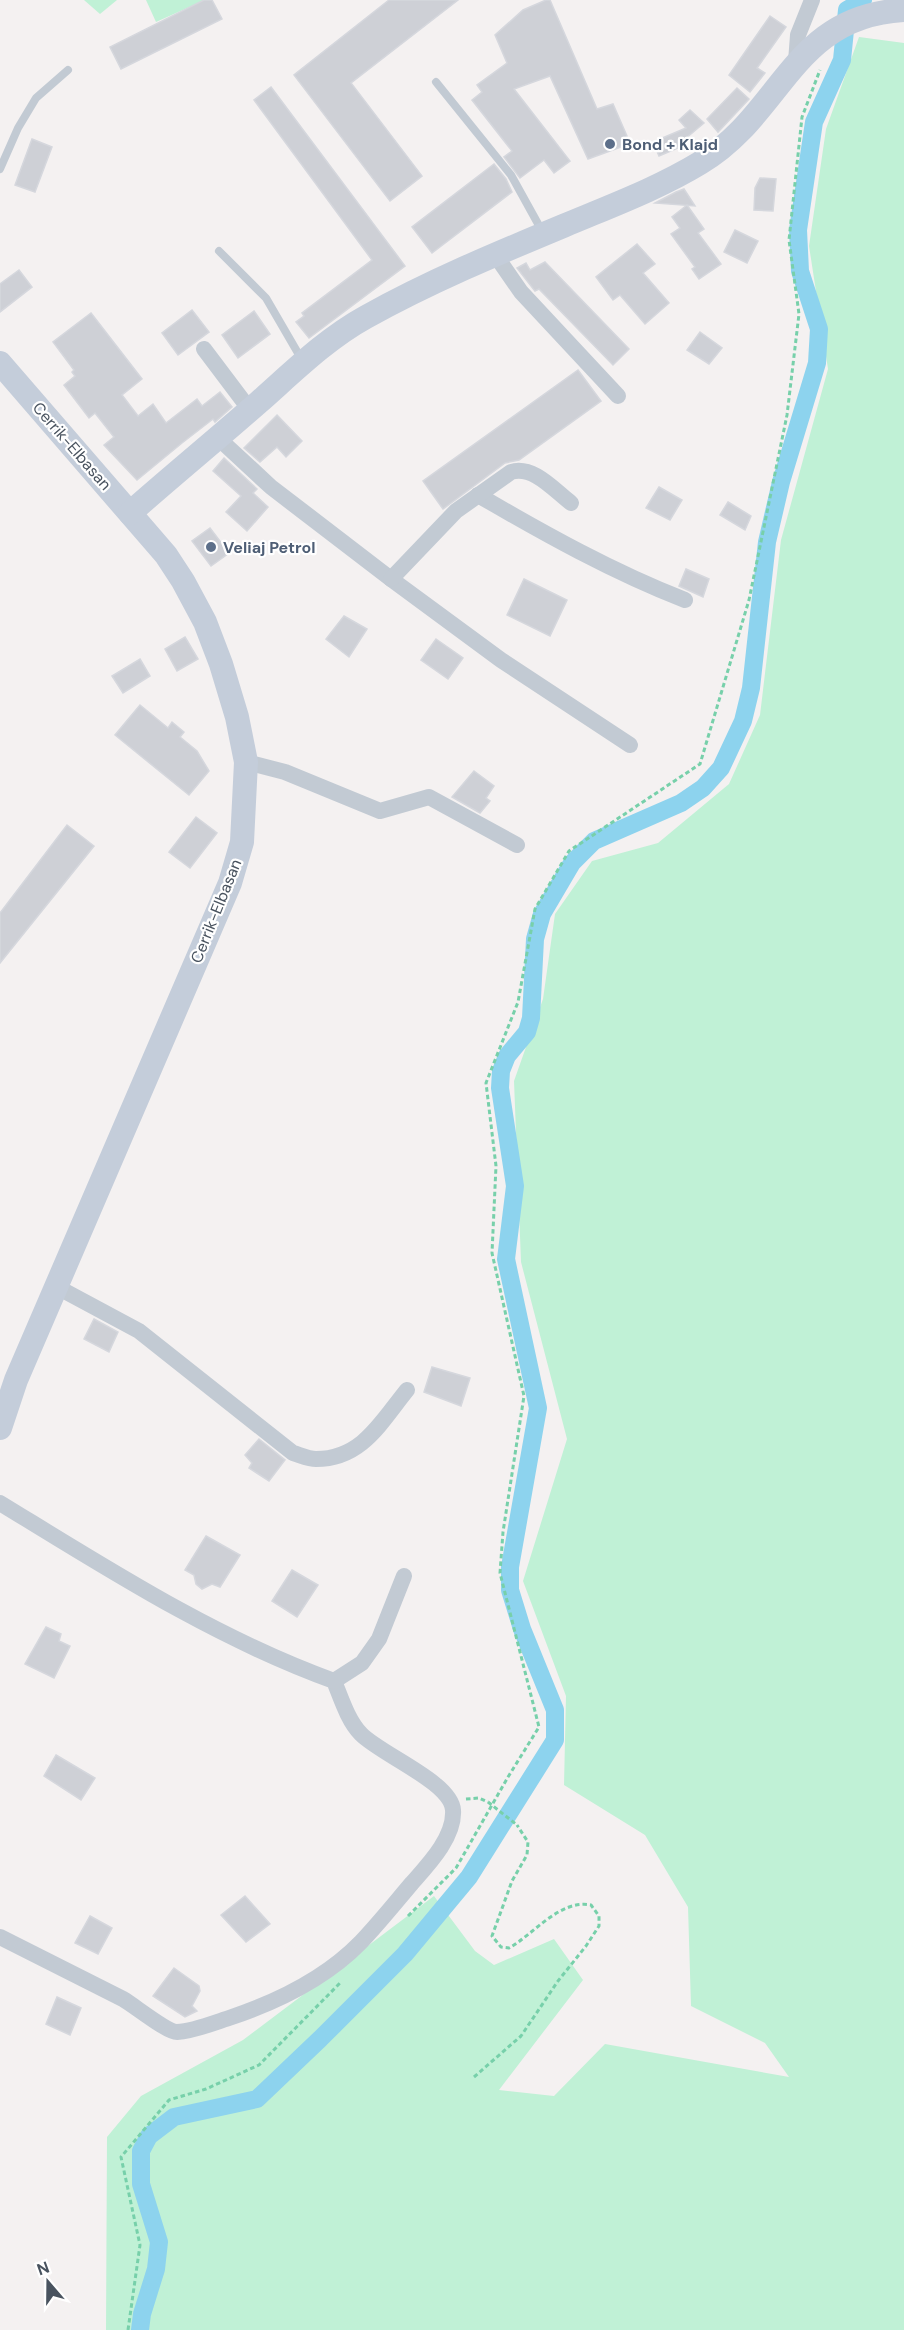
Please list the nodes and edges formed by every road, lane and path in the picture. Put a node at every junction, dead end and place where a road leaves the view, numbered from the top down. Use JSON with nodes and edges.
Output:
{"nodes":[{"id":1,"x":812,"y":0,"type":"edge"},
{"id":2,"x":904,"y":10,"type":"edge"},
{"id":3,"x":796,"y":62,"type":"junction"},
{"id":4,"x":823,"y":62,"type":"dead end"},
{"id":5,"x":68,"y":70,"type":"dead end"},
{"id":6,"x":436,"y":82,"type":"dead end"},
{"id":7,"x":0,"y":169,"type":"edge"},
{"id":8,"x":544,"y":234,"type":"junction"},
{"id":9,"x":219,"y":251,"type":"dead end"},
{"id":10,"x":496,"y":256,"type":"junction"},
{"id":11,"x":204,"y":349,"type":"dead end"},
{"id":12,"x":0,"y":363,"type":"edge"},
{"id":13,"x":303,"y":363,"type":"junction"},
{"id":14,"x":618,"y":396,"type":"dead end"},
{"id":15,"x":250,"y":410,"type":"junction"},
{"id":16,"x":217,"y":437,"type":"junction"},
{"id":17,"x":478,"y":495,"type":"junction"},
{"id":18,"x":571,"y":503,"type":"dead end"},
{"id":19,"x":130,"y":513,"type":"junction"},
{"id":20,"x":391,"y":579,"type":"junction"},
{"id":21,"x":685,"y":600,"type":"dead end"},
{"id":22,"x":630,"y":745,"type":"dead end"},
{"id":23,"x":246,"y":762,"type":"junction"},
{"id":24,"x":517,"y":845,"type":"dead end"},
{"id":25,"x":57,"y":1287,"type":"junction"},
{"id":26,"x":407,"y":1390,"type":"dead end"},
{"id":27,"x":0,"y":1428,"type":"edge"},
{"id":28,"x":0,"y":1503,"type":"edge"},
{"id":29,"x":404,"y":1576,"type":"dead end"},
{"id":30,"x":334,"y":1681,"type":"junction"},
{"id":31,"x":488,"y":1802,"type":"dead end"},
{"id":32,"x":407,"y":1917,"type":"dead end"},
{"id":33,"x":0,"y":1937,"type":"edge"},
{"id":34,"x":349,"y":1975,"type":"dead end"},
{"id":35,"x":474,"y":2077,"type":"dead end"},
{"id":36,"x":128,"y":2330,"type":"edge"}],
"edges":[{"from":1,"to":3,"type":"street"},
{"from":2,"to":3,"type":"main road"},
{"from":3,"to":8,"type":"main road"},
{"from":4,"to":32,"type":"path"},
{"from":5,"to":7,"type":"lane"},
{"from":6,"to":8,"type":"lane"},
{"from":8,"to":10,"type":"main road"},
{"from":9,"to":13,"type":"lane"},
{"from":10,"to":13,"type":"main road"},
{"from":10,"to":14,"type":"street"},
{"from":11,"to":15,"type":"street"},
{"from":12,"to":19,"type":"main road","name":"Cerrik-Elbasan"},
{"from":13,"to":15,"type":"main road"},
{"from":15,"to":16,"type":"main road"},
{"from":16,"to":19,"type":"main road"},
{"from":16,"to":20,"type":"street"},
{"from":17,"to":18,"type":"street"},
{"from":17,"to":20,"type":"street"},
{"from":17,"to":21,"type":"street"},
{"from":19,"to":23,"type":"main road","name":"Cerrik-Elbasan"},
{"from":20,"to":22,"type":"street"},
{"from":23,"to":24,"type":"street"},
{"from":23,"to":25,"type":"main road","name":"Cerrik-Elbasan"},
{"from":25,"to":26,"type":"street"},
{"from":25,"to":27,"type":"main road","name":"Cerrik-Elbasan"},
{"from":28,"to":30,"type":"street"},
{"from":29,"to":30,"type":"street"},
{"from":30,"to":33,"type":"street"},
{"from":31,"to":35,"type":"path","bridge":true},
{"from":34,"to":36,"type":"path"}]}
